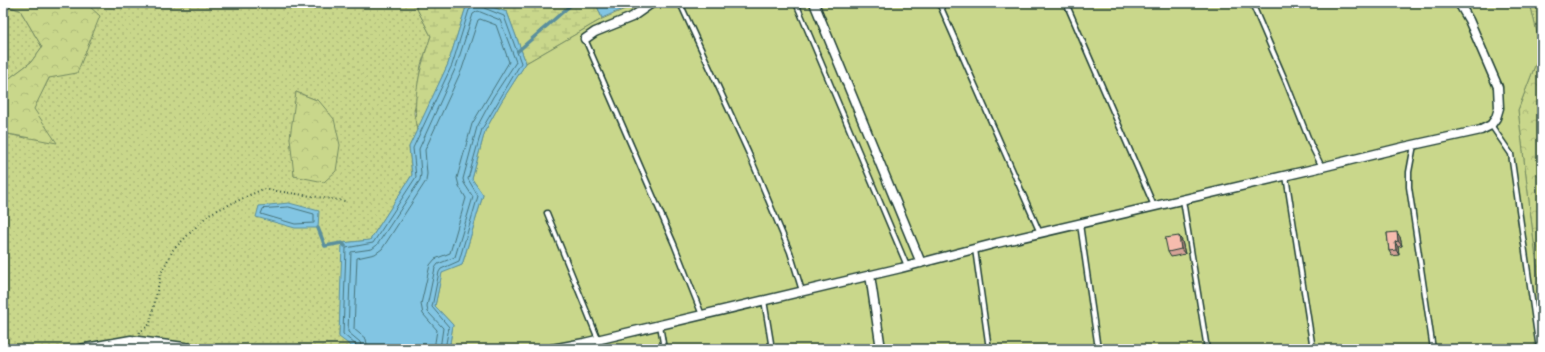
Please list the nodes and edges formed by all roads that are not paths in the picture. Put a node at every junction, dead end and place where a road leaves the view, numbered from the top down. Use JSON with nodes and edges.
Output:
{"nodes":[{"id":1,"x":652,"y":3,"type":"edge"},
{"id":2,"x":680,"y":3,"type":"edge"},
{"id":3,"x":796,"y":3,"type":"edge"},
{"id":4,"x":814,"y":3,"type":"edge"},
{"id":5,"x":939,"y":3,"type":"edge"},
{"id":6,"x":1066,"y":3,"type":"edge"},
{"id":7,"x":1252,"y":3,"type":"edge"},
{"id":8,"x":1459,"y":3,"type":"edge"},
{"id":9,"x":585,"y":39,"type":"joint"},
{"id":10,"x":1491,"y":125,"type":"junction"},
{"id":11,"x":1414,"y":144,"type":"junction"},
{"id":12,"x":1322,"y":167,"type":"junction"},
{"id":13,"x":1286,"y":176,"type":"junction"},
{"id":14,"x":1183,"y":200,"type":"junction"},
{"id":15,"x":1154,"y":206,"type":"junction"},
{"id":16,"x":547,"y":212,"type":"dead end"},
{"id":17,"x":1080,"y":224,"type":"junction"},
{"id":18,"x":1040,"y":233,"type":"junction"},
{"id":19,"x":975,"y":249,"type":"junction"},
{"id":20,"x":921,"y":263,"type":"junction"},
{"id":21,"x":907,"y":266,"type":"junction"},
{"id":22,"x":870,"y":275,"type":"junction"},
{"id":23,"x":802,"y":291,"type":"junction"},
{"id":24,"x":764,"y":300,"type":"junction"},
{"id":25,"x":702,"y":315,"type":"junction"},
{"id":26,"x":660,"y":325,"type":"junction"},
{"id":27,"x":598,"y":339,"type":"junction"},
{"id":28,"x":80,"y":349,"type":"edge"},
{"id":29,"x":199,"y":349,"type":"edge"},
{"id":30,"x":552,"y":349,"type":"edge"},
{"id":31,"x":664,"y":349,"type":"edge"},
{"id":32,"x":772,"y":349,"type":"edge"},
{"id":33,"x":881,"y":349,"type":"edge"},
{"id":34,"x":989,"y":349,"type":"edge"},
{"id":35,"x":1098,"y":349,"type":"edge"},
{"id":36,"x":1207,"y":349,"type":"edge"},
{"id":37,"x":1313,"y":349,"type":"edge"},
{"id":38,"x":1433,"y":349,"type":"edge"},
{"id":39,"x":1539,"y":349,"type":"edge"}],
"edges":[{"from":1,"to":9,"type":"street"},
{"from":2,"to":23,"type":"lane"},
{"from":3,"to":21,"type":"lane"},
{"from":4,"to":20,"type":"street"},
{"from":5,"to":18,"type":"lane"},
{"from":6,"to":15,"type":"lane"},
{"from":7,"to":12,"type":"lane"},
{"from":8,"to":10,"type":"street"},
{"from":9,"to":25,"type":"lane"},
{"from":10,"to":11,"type":"street"},
{"from":10,"to":39,"type":"lane"},
{"from":11,"to":12,"type":"street"},
{"from":11,"to":38,"type":"lane"},
{"from":12,"to":13,"type":"street"},
{"from":13,"to":14,"type":"street"},
{"from":13,"to":37,"type":"lane"},
{"from":14,"to":15,"type":"street"},
{"from":14,"to":36,"type":"lane"},
{"from":15,"to":17,"type":"street"},
{"from":16,"to":27,"type":"lane"},
{"from":17,"to":18,"type":"street"},
{"from":17,"to":35,"type":"lane"},
{"from":18,"to":19,"type":"street"},
{"from":19,"to":20,"type":"street"},
{"from":19,"to":34,"type":"lane"},
{"from":20,"to":21,"type":"street"},
{"from":21,"to":22,"type":"street"},
{"from":22,"to":23,"type":"street"},
{"from":22,"to":33,"type":"street"},
{"from":23,"to":24,"type":"street"},
{"from":24,"to":25,"type":"street"},
{"from":24,"to":32,"type":"lane"},
{"from":25,"to":26,"type":"street"},
{"from":26,"to":27,"type":"street"},
{"from":26,"to":31,"type":"lane"},
{"from":27,"to":30,"type":"street"},
{"from":28,"to":29,"type":"street"}]}
